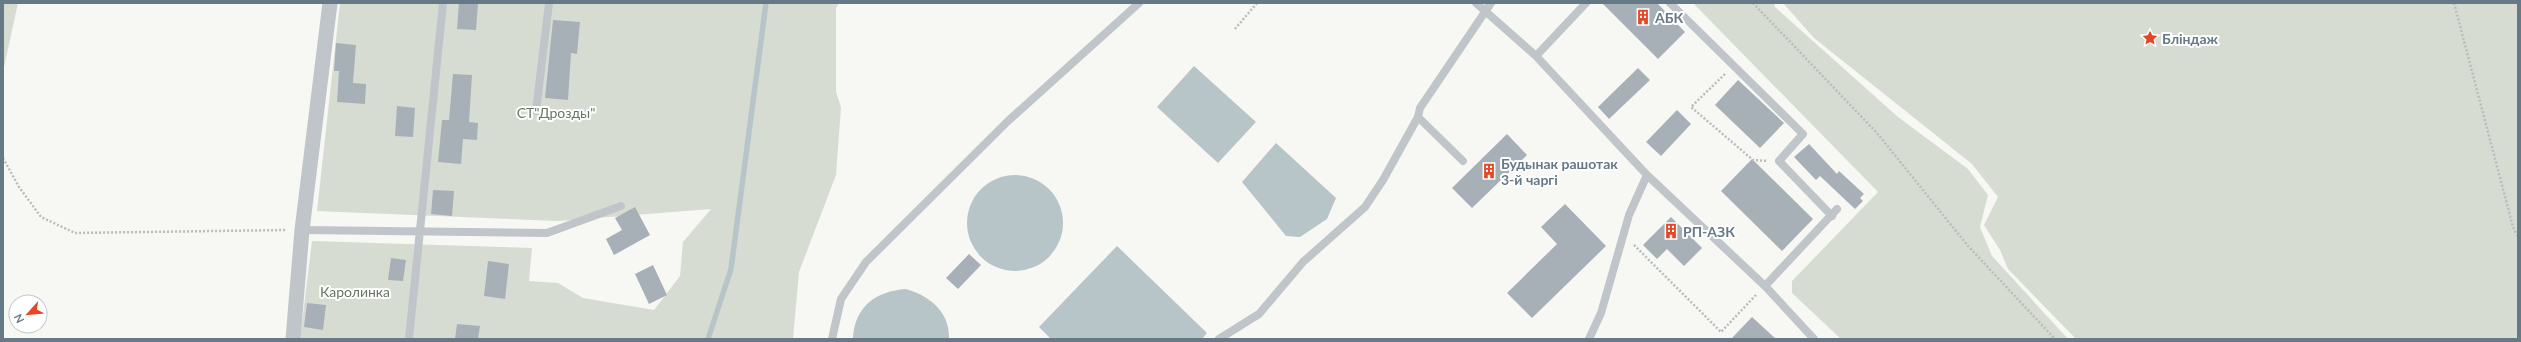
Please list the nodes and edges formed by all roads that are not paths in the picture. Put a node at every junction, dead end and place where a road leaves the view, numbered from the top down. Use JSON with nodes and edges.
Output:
{"nodes":[{"id":1,"x":330,"y":3,"type":"edge"},
{"id":2,"x":443,"y":3,"type":"edge"},
{"id":3,"x":549,"y":3,"type":"edge"},
{"id":4,"x":1139,"y":3,"type":"edge"},
{"id":5,"x":1476,"y":3,"type":"edge"},
{"id":6,"x":1491,"y":3,"type":"edge"},
{"id":7,"x":1586,"y":3,"type":"edge"},
{"id":8,"x":1670,"y":3,"type":"edge"},
{"id":9,"x":1485,"y":11,"type":"junction"},
{"id":10,"x":1536,"y":56,"type":"junction"},
{"id":11,"x":536,"y":111,"type":"dead end"},
{"id":12,"x":1418,"y":117,"type":"junction"},
{"id":13,"x":1463,"y":160,"type":"dead end"},
{"id":14,"x":1647,"y":175,"type":"junction"},
{"id":15,"x":621,"y":206,"type":"dead end"},
{"id":16,"x":1837,"y":209,"type":"dead end"},
{"id":17,"x":1832,"y":216,"type":"junction"},
{"id":18,"x":302,"y":230,"type":"junction"},
{"id":19,"x":421,"y":233,"type":"junction"},
{"id":20,"x":1765,"y":286,"type":"junction"},
{"id":21,"x":293,"y":339,"type":"edge"},
{"id":22,"x":409,"y":339,"type":"edge"},
{"id":23,"x":832,"y":339,"type":"edge"},
{"id":24,"x":1219,"y":339,"type":"edge"},
{"id":25,"x":1589,"y":339,"type":"edge"},
{"id":26,"x":1814,"y":339,"type":"edge"}],
"edges":[{"from":1,"to":18,"type":"street"},
{"from":2,"to":19,"type":"lane"},
{"from":3,"to":11,"type":"lane"},
{"from":4,"to":23,"type":"lane"},
{"from":5,"to":9,"type":"lane"},
{"from":6,"to":9,"type":"lane"},
{"from":7,"to":10,"type":"lane"},
{"from":8,"to":17,"type":"lane"},
{"from":9,"to":10,"type":"lane"},
{"from":9,"to":12,"type":"lane"},
{"from":10,"to":14,"type":"lane"},
{"from":12,"to":13,"type":"lane"},
{"from":12,"to":24,"type":"lane"},
{"from":14,"to":20,"type":"lane"},
{"from":14,"to":25,"type":"lane"},
{"from":15,"to":19,"type":"lane"},
{"from":16,"to":17,"type":"lane"},
{"from":17,"to":20,"type":"lane"},
{"from":18,"to":19,"type":"lane"},
{"from":18,"to":21,"type":"street"},
{"from":19,"to":22,"type":"lane"},
{"from":20,"to":26,"type":"lane"}]}
